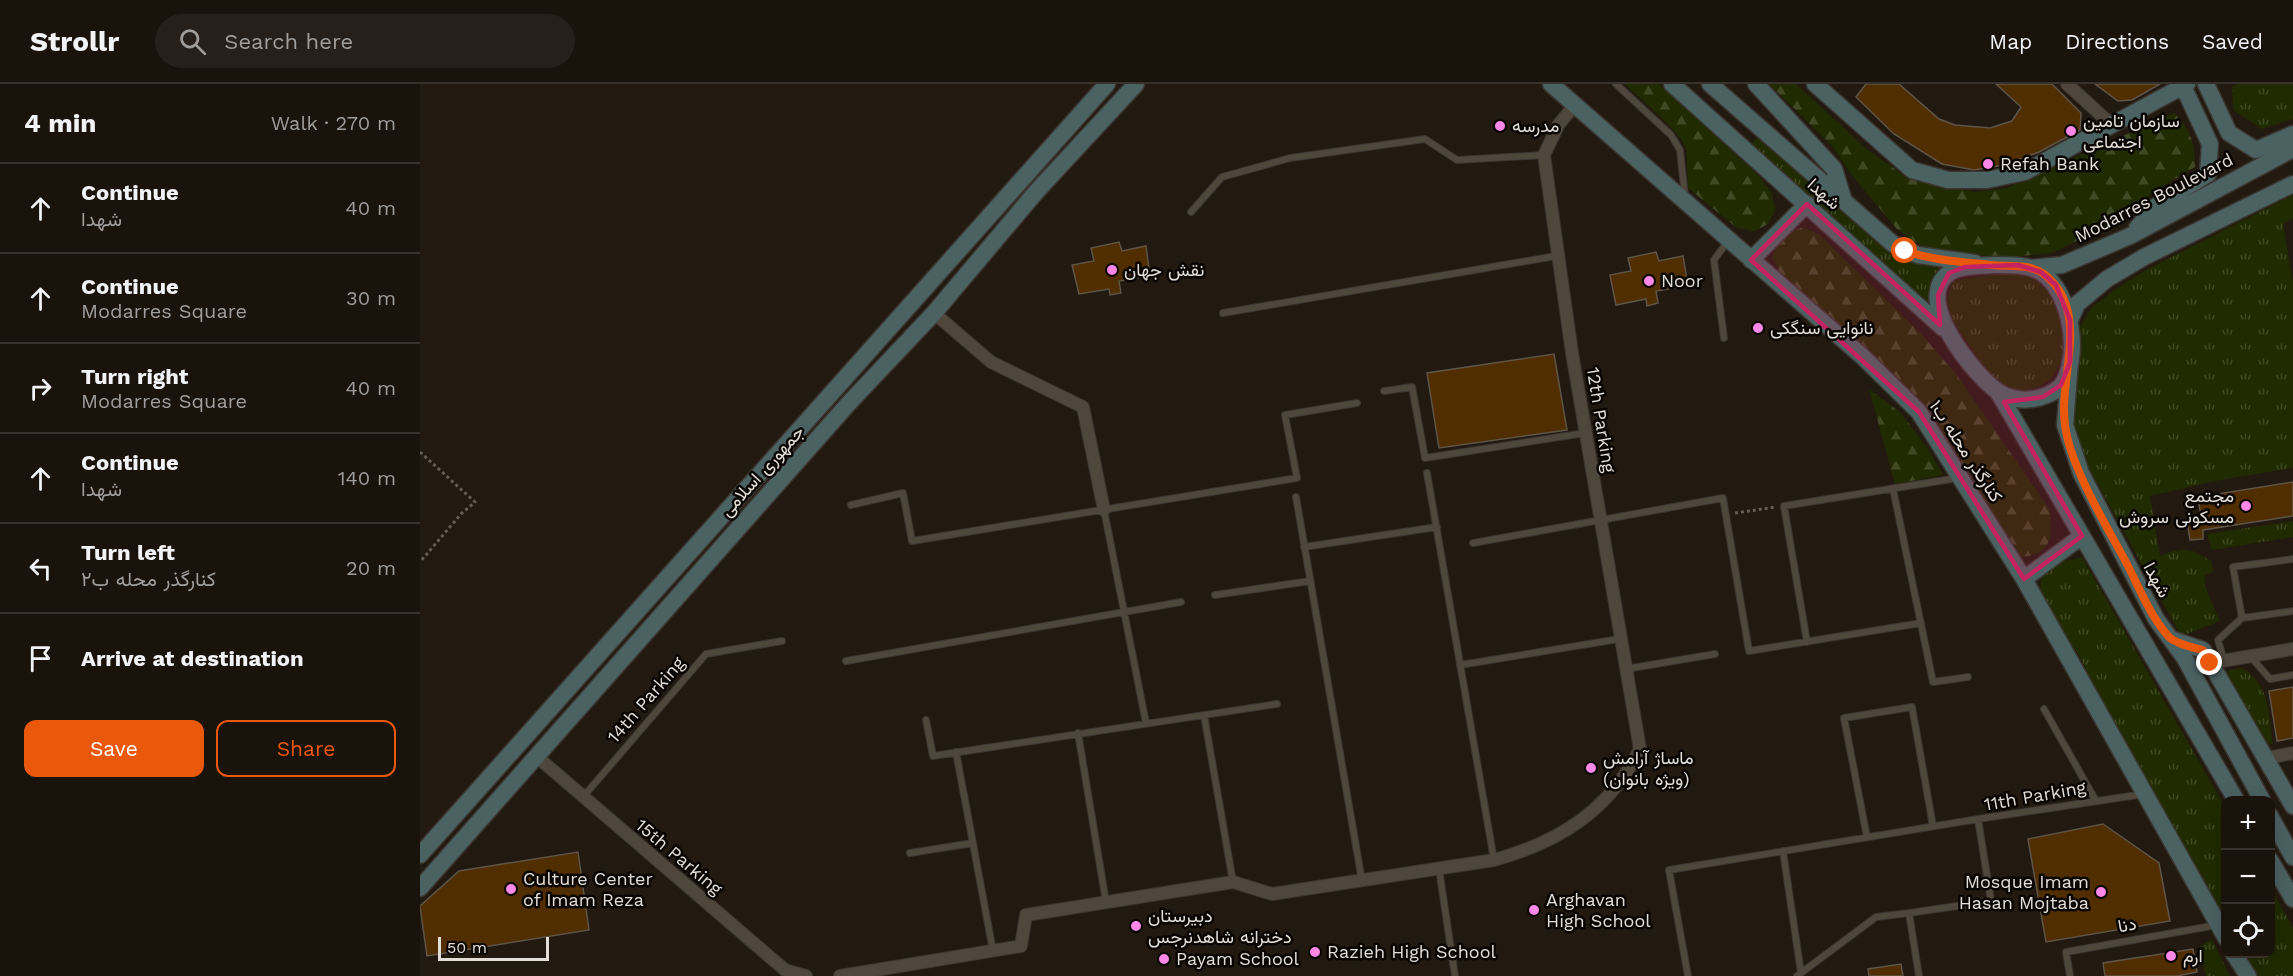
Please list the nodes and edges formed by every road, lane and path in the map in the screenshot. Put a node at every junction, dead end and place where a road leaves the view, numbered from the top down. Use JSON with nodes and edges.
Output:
{"nodes":[{"id":1,"x":1107,"y":84,"type":"edge"},
{"id":2,"x":1136,"y":84,"type":"edge"},
{"id":3,"x":1551,"y":84,"type":"edge"},
{"id":4,"x":1616,"y":84,"type":"edge"},
{"id":5,"x":1672,"y":84,"type":"edge"},
{"id":6,"x":1710,"y":84,"type":"edge"},
{"id":7,"x":1756,"y":84,"type":"edge"},
{"id":8,"x":2067,"y":84,"type":"edge"},
{"id":9,"x":2206,"y":84,"type":"edge"},
{"id":10,"x":2185,"y":85,"type":"edge"},
{"id":11,"x":1824,"y":87,"type":"edge"},
{"id":12,"x":1575,"y":105,"type":"junction"},
{"id":13,"x":2113,"y":126,"type":"junction"},
{"id":14,"x":2293,"y":134,"type":"edge"},
{"id":15,"x":2293,"y":148,"type":"edge"},
{"id":16,"x":1544,"y":155,"type":"junction"},
{"id":17,"x":2293,"y":184,"type":"edge"},
{"id":18,"x":1845,"y":202,"type":"junction"},
{"id":19,"x":1686,"y":204,"type":"junction"},
{"id":20,"x":1806,"y":204,"type":"junction"},
{"id":21,"x":1191,"y":212,"type":"dead end"},
{"id":22,"x":2130,"y":236,"type":"junction"},
{"id":23,"x":1728,"y":241,"type":"junction"},
{"id":24,"x":1556,"y":256,"type":"junction"},
{"id":25,"x":1751,"y":260,"type":"junction"},
{"id":26,"x":1993,"y":265,"type":"junction"},
{"id":27,"x":2028,"y":268,"type":"junction"},
{"id":28,"x":934,"y":313,"type":"junction"},
{"id":29,"x":1223,"y":313,"type":"dead end"},
{"id":30,"x":2070,"y":320,"type":"junction"},
{"id":31,"x":1949,"y":334,"type":"junction"},
{"id":32,"x":1724,"y":338,"type":"dead end"},
{"id":33,"x":2070,"y":362,"type":"junction"},
{"id":34,"x":1384,"y":391,"type":"dead end"},
{"id":35,"x":1998,"y":392,"type":"junction"},
{"id":36,"x":1358,"y":403,"type":"dead end"},
{"id":37,"x":1585,"y":433,"type":"junction"},
{"id":38,"x":420,"y":452,"type":"edge"},
{"id":39,"x":1427,"y":472,"type":"dead end"},
{"id":40,"x":1961,"y":478,"type":"junction"},
{"id":41,"x":1893,"y":489,"type":"junction"},
{"id":42,"x":1296,"y":497,"type":"dead end"},
{"id":43,"x":851,"y":505,"type":"dead end"},
{"id":44,"x":1784,"y":506,"type":"junction"},
{"id":45,"x":1104,"y":510,"type":"junction"},
{"id":46,"x":1726,"y":514,"type":"junction"},
{"id":47,"x":1599,"y":520,"type":"junction"},
{"id":48,"x":1437,"y":527,"type":"junction"},
{"id":49,"x":2082,"y":536,"type":"junction"},
{"id":50,"x":1473,"y":543,"type":"dead end"},
{"id":51,"x":1304,"y":547,"type":"junction"},
{"id":52,"x":2293,"y":559,"type":"edge"},
{"id":53,"x":420,"y":562,"type":"edge"},
{"id":54,"x":2024,"y":579,"type":"junction"},
{"id":55,"x":1310,"y":581,"type":"junction"},
{"id":56,"x":1215,"y":595,"type":"dead end"},
{"id":57,"x":1181,"y":602,"type":"dead end"},
{"id":58,"x":1124,"y":611,"type":"junction"},
{"id":59,"x":2293,"y":611,"type":"edge"},
{"id":60,"x":2241,"y":618,"type":"junction"},
{"id":61,"x":629,"y":620,"type":"junction"},
{"id":62,"x":1921,"y":623,"type":"junction"},
{"id":63,"x":643,"y":634,"type":"junction"},
{"id":64,"x":1619,"y":639,"type":"junction"},
{"id":65,"x":2171,"y":639,"type":"junction"},
{"id":66,"x":782,"y":641,"type":"dead end"},
{"id":67,"x":1807,"y":642,"type":"junction"},
{"id":68,"x":2293,"y":649,"type":"edge"},
{"id":69,"x":1715,"y":654,"type":"dead end"},
{"id":70,"x":2251,"y":656,"type":"junction"},
{"id":71,"x":846,"y":661,"type":"dead end"},
{"id":72,"x":2217,"y":662,"type":"junction"},
{"id":73,"x":1460,"y":665,"type":"junction"},
{"id":74,"x":1625,"y":669,"type":"junction"},
{"id":75,"x":2293,"y":675,"type":"edge"},
{"id":76,"x":1968,"y":677,"type":"dead end"},
{"id":77,"x":1277,"y":704,"type":"dead end"},
{"id":78,"x":2044,"y":709,"type":"dead end"},
{"id":79,"x":1204,"y":715,"type":"junction"},
{"id":80,"x":926,"y":720,"type":"dead end"},
{"id":81,"x":1146,"y":723,"type":"junction"},
{"id":82,"x":1078,"y":733,"type":"junction"},
{"id":83,"x":956,"y":752,"type":"junction"},
{"id":84,"x":2293,"y":753,"type":"edge"},
{"id":85,"x":535,"y":756,"type":"junction"},
{"id":86,"x":2266,"y":758,"type":"junction"},
{"id":87,"x":2144,"y":794,"type":"junction"},
{"id":88,"x":2233,"y":796,"type":"edge"},
{"id":89,"x":2259,"y":796,"type":"edge"},
{"id":90,"x":582,"y":797,"type":"junction"},
{"id":91,"x":2096,"y":801,"type":"junction"},
{"id":92,"x":2293,"y":806,"type":"edge"},
{"id":93,"x":1978,"y":819,"type":"junction"},
{"id":94,"x":2275,"y":823,"type":"edge"},
{"id":95,"x":1933,"y":826,"type":"junction"},
{"id":96,"x":1867,"y":837,"type":"junction"},
{"id":97,"x":973,"y":843,"type":"junction"},
{"id":98,"x":1783,"y":851,"type":"junction"},
{"id":99,"x":910,"y":853,"type":"dead end"},
{"id":100,"x":420,"y":855,"type":"edge"},
{"id":101,"x":2293,"y":857,"type":"edge"},
{"id":102,"x":1494,"y":860,"type":"junction"},
{"id":103,"x":2275,"y":867,"type":"edge"},
{"id":104,"x":1439,"y":869,"type":"junction"},
{"id":105,"x":1362,"y":881,"type":"junction"},
{"id":106,"x":1233,"y":882,"type":"junction"},
{"id":107,"x":420,"y":888,"type":"edge"},
{"id":108,"x":2293,"y":899,"type":"edge"},
{"id":109,"x":1106,"y":902,"type":"junction"},
{"id":110,"x":1909,"y":913,"type":"junction"},
{"id":111,"x":2221,"y":930,"type":"edge"},
{"id":112,"x":2221,"y":932,"type":"edge"},
{"id":113,"x":993,"y":951,"type":"junction"},
{"id":114,"x":2237,"y":958,"type":"edge"},
{"id":115,"x":1799,"y":974,"type":"edge"},
{"id":116,"x":806,"y":976,"type":"edge"},
{"id":117,"x":840,"y":976,"type":"edge"},
{"id":118,"x":1455,"y":976,"type":"edge"},
{"id":119,"x":1688,"y":976,"type":"edge"},
{"id":120,"x":1919,"y":976,"type":"edge"},
{"id":121,"x":2070,"y":976,"type":"edge"},
{"id":122,"x":2248,"y":976,"type":"edge"}],
"edges":[{"from":1,"to":61,"type":"main road","name":"جمهوری اسلامی"},
{"from":2,"to":28,"type":"main road","name":"جمهوری اسلامی"},
{"from":3,"to":12,"type":"main road","name":"کنارگذر محله ب۱"},
{"from":4,"to":19,"type":"lane"},
{"from":5,"to":20,"type":"main road","name":"شهدا"},
{"from":6,"to":18,"type":"main road","name":"شهدا"},
{"from":7,"to":18,"type":"main road"},
{"from":8,"to":13,"type":"street"},
{"from":9,"to":14,"type":"main road"},
{"from":10,"to":13,"type":"main road"},
{"from":10,"to":22,"type":"main road"},
{"from":11,"to":13,"type":"main road"},
{"from":12,"to":16,"type":"street"},
{"from":12,"to":19,"type":"main road","name":"کنارگذر محله ب۱"},
{"from":15,"to":22,"type":"main road","name":"Modarres Boulevard"},
{"from":16,"to":21,"type":"lane"},
{"from":16,"to":24,"type":"street","name":"12th Parking"},
{"from":17,"to":30,"type":"main road"},
{"from":18,"to":26,"type":"main road","name":"شهدا"},
{"from":19,"to":23,"type":"main road","name":"کنارگذر محله ب۱"},
{"from":20,"to":25,"type":"main road"},
{"from":20,"to":31,"type":"main road","name":"شهدا"},
{"from":22,"to":27,"type":"main road","name":"Modarres Boulevard"},
{"from":23,"to":25,"type":"main road","name":"کنارگذر محله ب۱"},
{"from":23,"to":32,"type":"lane"},
{"from":24,"to":29,"type":"lane"},
{"from":24,"to":37,"type":"street","name":"12th Parking"},
{"from":25,"to":40,"type":"main road","name":"کنارگذر محله ب۱"},
{"from":26,"to":27,"type":"main road"},
{"from":26,"to":31,"type":"main road"},
{"from":27,"to":30,"type":"main road"},
{"from":28,"to":45,"type":"street"},
{"from":28,"to":63,"type":"main road","name":"جمهوری اسلامی"},
{"from":30,"to":33,"type":"main road"},
{"from":31,"to":35,"type":"main road"},
{"from":33,"to":35,"type":"main road"},
{"from":33,"to":65,"type":"main road","name":"شهدا"},
{"from":34,"to":37,"type":"lane"},
{"from":35,"to":49,"type":"main road"},
{"from":36,"to":45,"type":"lane"},
{"from":37,"to":47,"type":"street","name":"12th Parking"},
{"from":38,"to":53,"type":"path"},
{"from":39,"to":48,"type":"lane"},
{"from":40,"to":41,"type":"lane"},
{"from":40,"to":54,"type":"main road","name":"کنارگذر محله ب۱"},
{"from":41,"to":44,"type":"lane"},
{"from":41,"to":62,"type":"lane"},
{"from":42,"to":51,"type":"lane"},
{"from":43,"to":45,"type":"lane"},
{"from":44,"to":46,"type":"path"},
{"from":44,"to":67,"type":"lane"},
{"from":45,"to":58,"type":"lane"},
{"from":46,"to":47,"type":"lane"},
{"from":46,"to":67,"type":"lane"},
{"from":47,"to":50,"type":"lane"},
{"from":47,"to":64,"type":"street","name":"12th Parking"},
{"from":48,"to":51,"type":"lane"},
{"from":48,"to":73,"type":"lane"},
{"from":49,"to":54,"type":"main road"},
{"from":49,"to":88,"type":"main road"},
{"from":51,"to":55,"type":"lane"},
{"from":52,"to":60,"type":"lane"},
{"from":54,"to":87,"type":"main road","name":"کنارگذر محله ب۱"},
{"from":55,"to":56,"type":"lane"},
{"from":55,"to":105,"type":"lane"},
{"from":57,"to":58,"type":"lane"},
{"from":58,"to":71,"type":"lane"},
{"from":58,"to":81,"type":"lane"},
{"from":59,"to":60,"type":"lane"},
{"from":60,"to":72,"type":"lane"},
{"from":61,"to":63,"type":"main road"},
{"from":61,"to":100,"type":"main road","name":"جمهوری اسلامی"},
{"from":62,"to":67,"type":"lane"},
{"from":62,"to":76,"type":"lane"},
{"from":63,"to":85,"type":"main road","name":"جمهوری اسلامی"},
{"from":64,"to":73,"type":"lane"},
{"from":64,"to":74,"type":"street","name":"12th Parking"},
{"from":65,"to":72,"type":"main road"},
{"from":65,"to":89,"type":"main road","name":"شهدا"},
{"from":66,"to":90,"type":"lane","name":"14th Parking"},
{"from":68,"to":70,"type":"street"},
{"from":69,"to":74,"type":"lane"},
{"from":70,"to":72,"type":"street"},
{"from":70,"to":75,"type":"lane"},
{"from":72,"to":86,"type":"main road"},
{"from":73,"to":102,"type":"lane"},
{"from":74,"to":102,"type":"street","name":"12th Parking"},
{"from":77,"to":79,"type":"lane"},
{"from":78,"to":91,"type":"lane"},
{"from":79,"to":81,"type":"lane"},
{"from":79,"to":106,"type":"lane"},
{"from":80,"to":83,"type":"lane"},
{"from":81,"to":82,"type":"lane"},
{"from":82,"to":83,"type":"lane"},
{"from":82,"to":109,"type":"lane"},
{"from":83,"to":97,"type":"lane"},
{"from":84,"to":86,"type":"street"},
{"from":85,"to":90,"type":"street","name":"15th Parking"},
{"from":85,"to":107,"type":"main road","name":"جمهوری اسلامی"},
{"from":86,"to":92,"type":"main road"},
{"from":87,"to":91,"type":"lane","name":"11th Parking"},
{"from":87,"to":111,"type":"main road","name":"کنارگذر محله ب۱"},
{"from":90,"to":116,"type":"street","name":"15th Parking"},
{"from":91,"to":93,"type":"lane","name":"11th Parking"},
{"from":93,"to":95,"type":"lane"},
{"from":93,"to":110,"type":"lane","name":"11th Parking"},
{"from":94,"to":101,"type":"main road"},
{"from":95,"to":96,"type":"lane"},
{"from":95,"to":96,"type":"lane"},
{"from":96,"to":98,"type":"lane"},
{"from":97,"to":99,"type":"lane"},
{"from":97,"to":113,"type":"lane"},
{"from":98,"to":115,"type":"lane"},
{"from":98,"to":119,"type":"lane"},
{"from":102,"to":104,"type":"street"},
{"from":103,"to":108,"type":"main road"},
{"from":104,"to":105,"type":"street"},
{"from":104,"to":118,"type":"lane"},
{"from":105,"to":106,"type":"street"},
{"from":106,"to":109,"type":"street"},
{"from":109,"to":113,"type":"street"},
{"from":110,"to":115,"type":"lane"},
{"from":110,"to":120,"type":"lane"},
{"from":112,"to":121,"type":"lane","name":"دنا"},
{"from":113,"to":117,"type":"street"},
{"from":114,"to":122,"type":"main road"}]}
